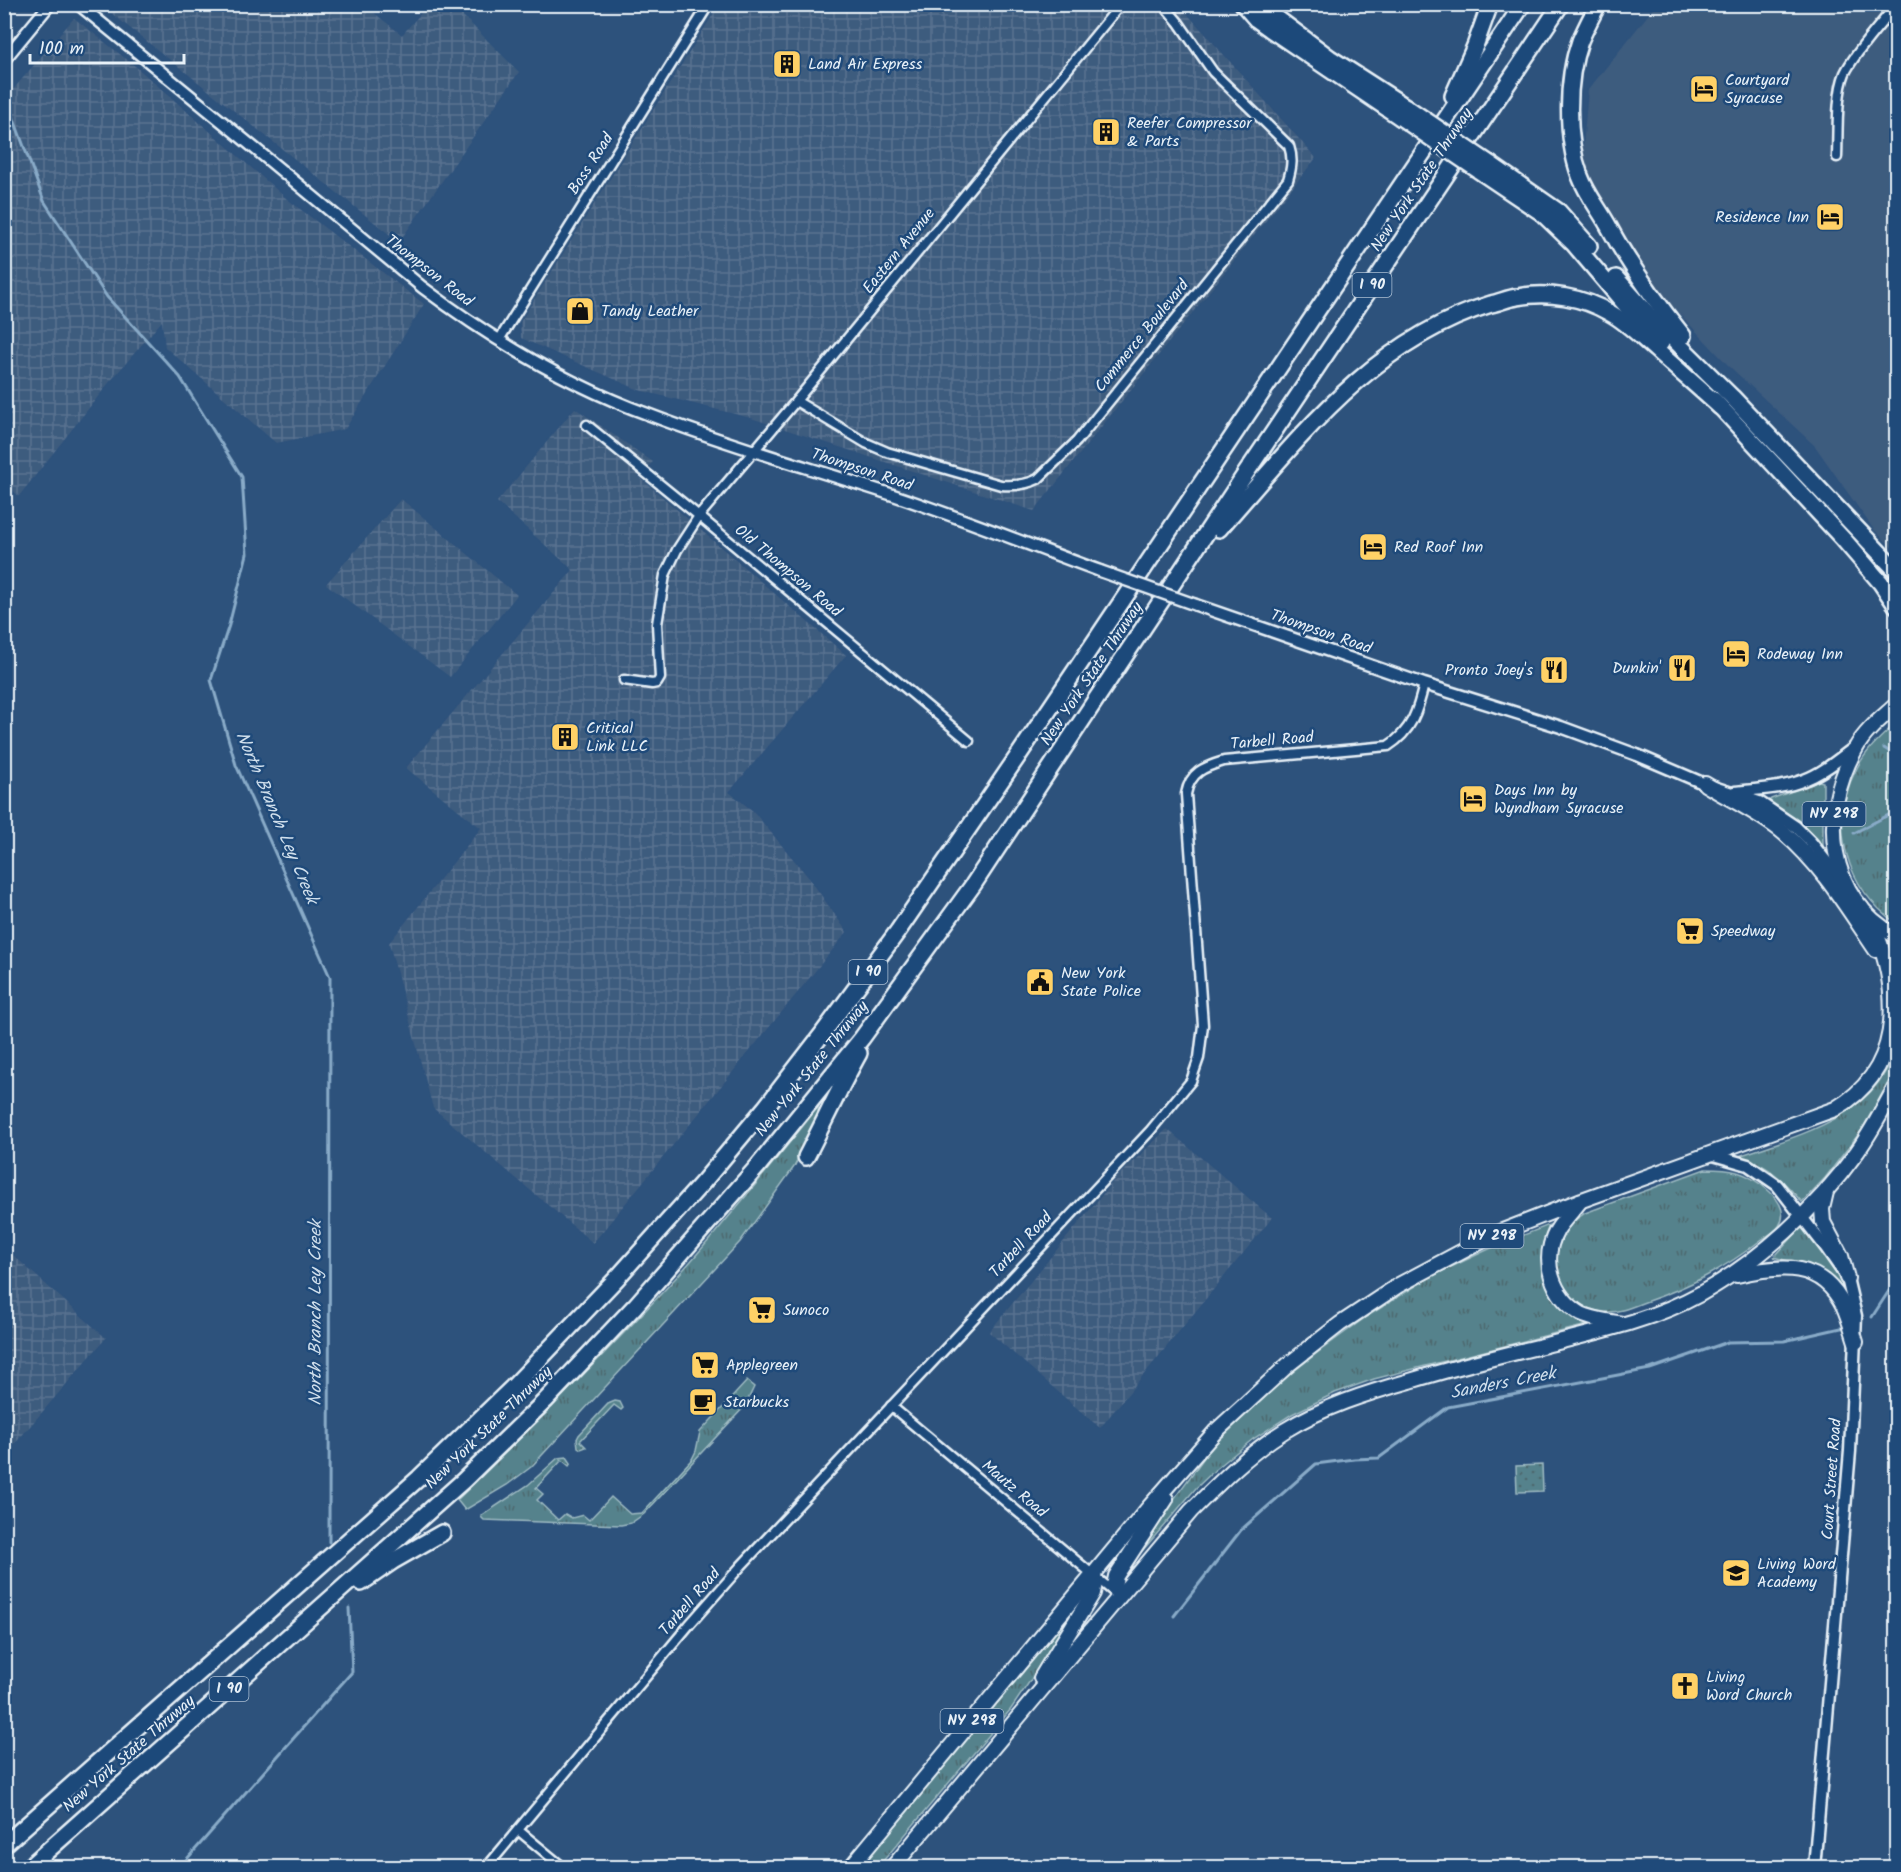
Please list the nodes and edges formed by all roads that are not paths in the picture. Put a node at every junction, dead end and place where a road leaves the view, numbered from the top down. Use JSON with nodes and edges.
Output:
{"nodes":[{"id":1,"x":51,"y":4,"type":"edge"},
{"id":2,"x":78,"y":4,"type":"edge"},
{"id":3,"x":709,"y":4,"type":"edge"},
{"id":4,"x":1121,"y":4,"type":"edge"},
{"id":5,"x":1163,"y":4,"type":"edge"},
{"id":6,"x":1243,"y":4,"type":"edge"},
{"id":7,"x":1258,"y":4,"type":"edge"},
{"id":8,"x":1490,"y":4,"type":"edge"},
{"id":9,"x":1523,"y":4,"type":"edge"},
{"id":10,"x":1561,"y":4,"type":"edge"},
{"id":11,"x":1598,"y":4,"type":"edge"},
{"id":12,"x":1896,"y":5,"type":"edge"},
{"id":13,"x":4,"y":60,"type":"edge"},
{"id":14,"x":1403,"y":112,"type":"junction"},
{"id":15,"x":1442,"y":124,"type":"junction"},
{"id":16,"x":1837,"y":157,"type":"dead end"},
{"id":17,"x":499,"y":340,"type":"junction"},
{"id":18,"x":796,"y":401,"type":"junction"},
{"id":19,"x":1726,"y":402,"type":"junction"},
{"id":20,"x":587,"y":425,"type":"dead end"},
{"id":21,"x":754,"y":451,"type":"junction"},
{"id":22,"x":699,"y":516,"type":"junction"},
{"id":23,"x":1185,"y":567,"type":"junction"},
{"id":24,"x":1896,"y":570,"type":"edge"},
{"id":25,"x":1896,"y":605,"type":"edge"},
{"id":26,"x":624,"y":680,"type":"dead end"},
{"id":27,"x":1424,"y":684,"type":"junction"},
{"id":28,"x":1896,"y":705,"type":"edge"},
{"id":29,"x":969,"y":741,"type":"dead end"},
{"id":30,"x":1856,"y":747,"type":"junction"},
{"id":31,"x":1705,"y":784,"type":"junction"},
{"id":32,"x":1732,"y":792,"type":"junction"},
{"id":33,"x":1844,"y":884,"type":"junction"},
{"id":34,"x":1861,"y":907,"type":"junction"},
{"id":35,"x":1896,"y":936,"type":"edge"},
{"id":36,"x":1889,"y":969,"type":"junction"},
{"id":37,"x":885,"y":1007,"type":"junction"},
{"id":38,"x":1896,"y":1076,"type":"edge"},
{"id":39,"x":1896,"y":1086,"type":"edge"},
{"id":40,"x":1881,"y":1114,"type":"junction"},
{"id":41,"x":1710,"y":1154,"type":"junction"},
{"id":42,"x":806,"y":1157,"type":"dead end"},
{"id":43,"x":1827,"y":1190,"type":"junction"},
{"id":44,"x":1581,"y":1200,"type":"junction"},
{"id":45,"x":1800,"y":1216,"type":"junction"},
{"id":46,"x":1729,"y":1277,"type":"junction"},
{"id":47,"x":1847,"y":1278,"type":"junction"},
{"id":48,"x":1623,"y":1324,"type":"junction"},
{"id":49,"x":1856,"y":1342,"type":"junction"},
{"id":50,"x":891,"y":1406,"type":"junction"},
{"id":51,"x":1198,"y":1453,"type":"junction"},
{"id":52,"x":442,"y":1533,"type":"dead end"},
{"id":53,"x":1093,"y":1575,"type":"junction"},
{"id":54,"x":337,"y":1594,"type":"junction"},
{"id":55,"x":1119,"y":1596,"type":"junction"},
{"id":56,"x":1016,"y":1719,"type":"junction"},
{"id":57,"x":518,"y":1830,"type":"junction"},
{"id":58,"x":4,"y":1845,"type":"edge"},
{"id":59,"x":28,"y":1868,"type":"edge"},
{"id":60,"x":486,"y":1868,"type":"edge"},
{"id":61,"x":564,"y":1868,"type":"edge"},
{"id":62,"x":850,"y":1868,"type":"edge"},
{"id":63,"x":892,"y":1868,"type":"edge"},
{"id":64,"x":1814,"y":1868,"type":"edge"}],
"edges":[{"from":1,"to":13,"type":"street"},
{"from":2,"to":17,"type":"street","name":"Thompson Road"},
{"from":3,"to":17,"type":"street","name":"Boss Road"},
{"from":4,"to":18,"type":"street","name":"Eastern Avenue"},
{"from":5,"to":18,"type":"street","name":"Commerce Boulevard"},
{"from":6,"to":14,"type":"highway"},
{"from":7,"to":14,"type":"highway"},
{"from":8,"to":15,"type":"highway"},
{"from":9,"to":15,"type":"highway","name":"New York State Thruway","number":"I 90"},
{"from":10,"to":23,"type":"highway","name":"New York State Thruway","number":"I 90"},
{"from":11,"to":19,"type":"highway"},
{"from":12,"to":16,"type":"street"},
{"from":14,"to":19,"type":"highway","bridge":true},
{"from":15,"to":58,"type":"highway","name":"New York State Thruway","number":"I 90"},
{"from":17,"to":21,"type":"street","name":"Thompson Road"},
{"from":18,"to":21,"type":"street","name":"Eastern Avenue"},
{"from":19,"to":23,"type":"highway"},
{"from":19,"to":24,"type":"highway"},
{"from":19,"to":25,"type":"highway"},
{"from":20,"to":22,"type":"street","name":"Old Thompson Road"},
{"from":21,"to":22,"type":"street","name":"Eastern Avenue"},
{"from":21,"to":27,"type":"street","name":"Thompson Road","bridge":true},
{"from":22,"to":26,"type":"street","name":"Eastern Avenue"},
{"from":22,"to":29,"type":"street","name":"Old Thompson Road"},
{"from":23,"to":37,"type":"highway","name":"New York State Thruway","number":"I 90"},
{"from":27,"to":31,"type":"street","name":"Thompson Road"},
{"from":27,"to":50,"type":"street","name":"Tarbell Road"},
{"from":28,"to":30,"type":"main road","number":"NY 298"},
{"from":30,"to":32,"type":"street","name":"Thompson Road"},
{"from":30,"to":33,"type":"main road","number":"NY 298"},
{"from":31,"to":32,"type":"street","name":"Thompson Road"},
{"from":31,"to":36,"type":"main road"},
{"from":32,"to":33,"type":"street","name":"Thompson Road"},
{"from":33,"to":34,"type":"main road","number":"NY 298"},
{"from":34,"to":35,"type":"main road"},
{"from":34,"to":36,"type":"main road","number":"NY 298"},
{"from":36,"to":41,"type":"main road","number":"NY 298"},
{"from":37,"to":42,"type":"highway"},
{"from":37,"to":54,"type":"highway","name":"New York State Thruway","number":"I 90"},
{"from":38,"to":40,"type":"main road","number":"NY 298"},
{"from":39,"to":40,"type":"main road"},
{"from":40,"to":43,"type":"main road","number":"NY 298"},
{"from":41,"to":44,"type":"main road","number":"NY 298"},
{"from":41,"to":45,"type":"street","name":"Court Street Road"},
{"from":43,"to":45,"type":"main road","number":"NY 298"},
{"from":43,"to":47,"type":"main road"},
{"from":44,"to":48,"type":"main road"},
{"from":44,"to":51,"type":"main road","number":"NY 298"},
{"from":45,"to":46,"type":"main road","number":"NY 298"},
{"from":45,"to":47,"type":"street","name":"Court Street Road"},
{"from":46,"to":48,"type":"main road","number":"NY 298"},
{"from":46,"to":49,"type":"main road"},
{"from":47,"to":49,"type":"street","name":"Court Street Road"},
{"from":48,"to":55,"type":"main road","number":"NY 298"},
{"from":49,"to":64,"type":"street","name":"Court Street Road"},
{"from":50,"to":53,"type":"street","name":"Mautz Road"},
{"from":50,"to":57,"type":"street","name":"Tarbell Road"},
{"from":51,"to":53,"type":"main road","number":"NY 298"},
{"from":51,"to":55,"type":"main road"},
{"from":52,"to":54,"type":"highway"},
{"from":53,"to":55,"type":"street","name":"Mautz Road"},
{"from":53,"to":56,"type":"main road"},
{"from":53,"to":62,"type":"main road","number":"NY 298"},
{"from":54,"to":59,"type":"highway","name":"New York State Thruway","number":"I 90"},
{"from":55,"to":56,"type":"main road","number":"NY 298"},
{"from":56,"to":63,"type":"main road","number":"NY 298"},
{"from":57,"to":60,"type":"street","name":"Tarbell Road"},
{"from":57,"to":61,"type":"street"}]}
